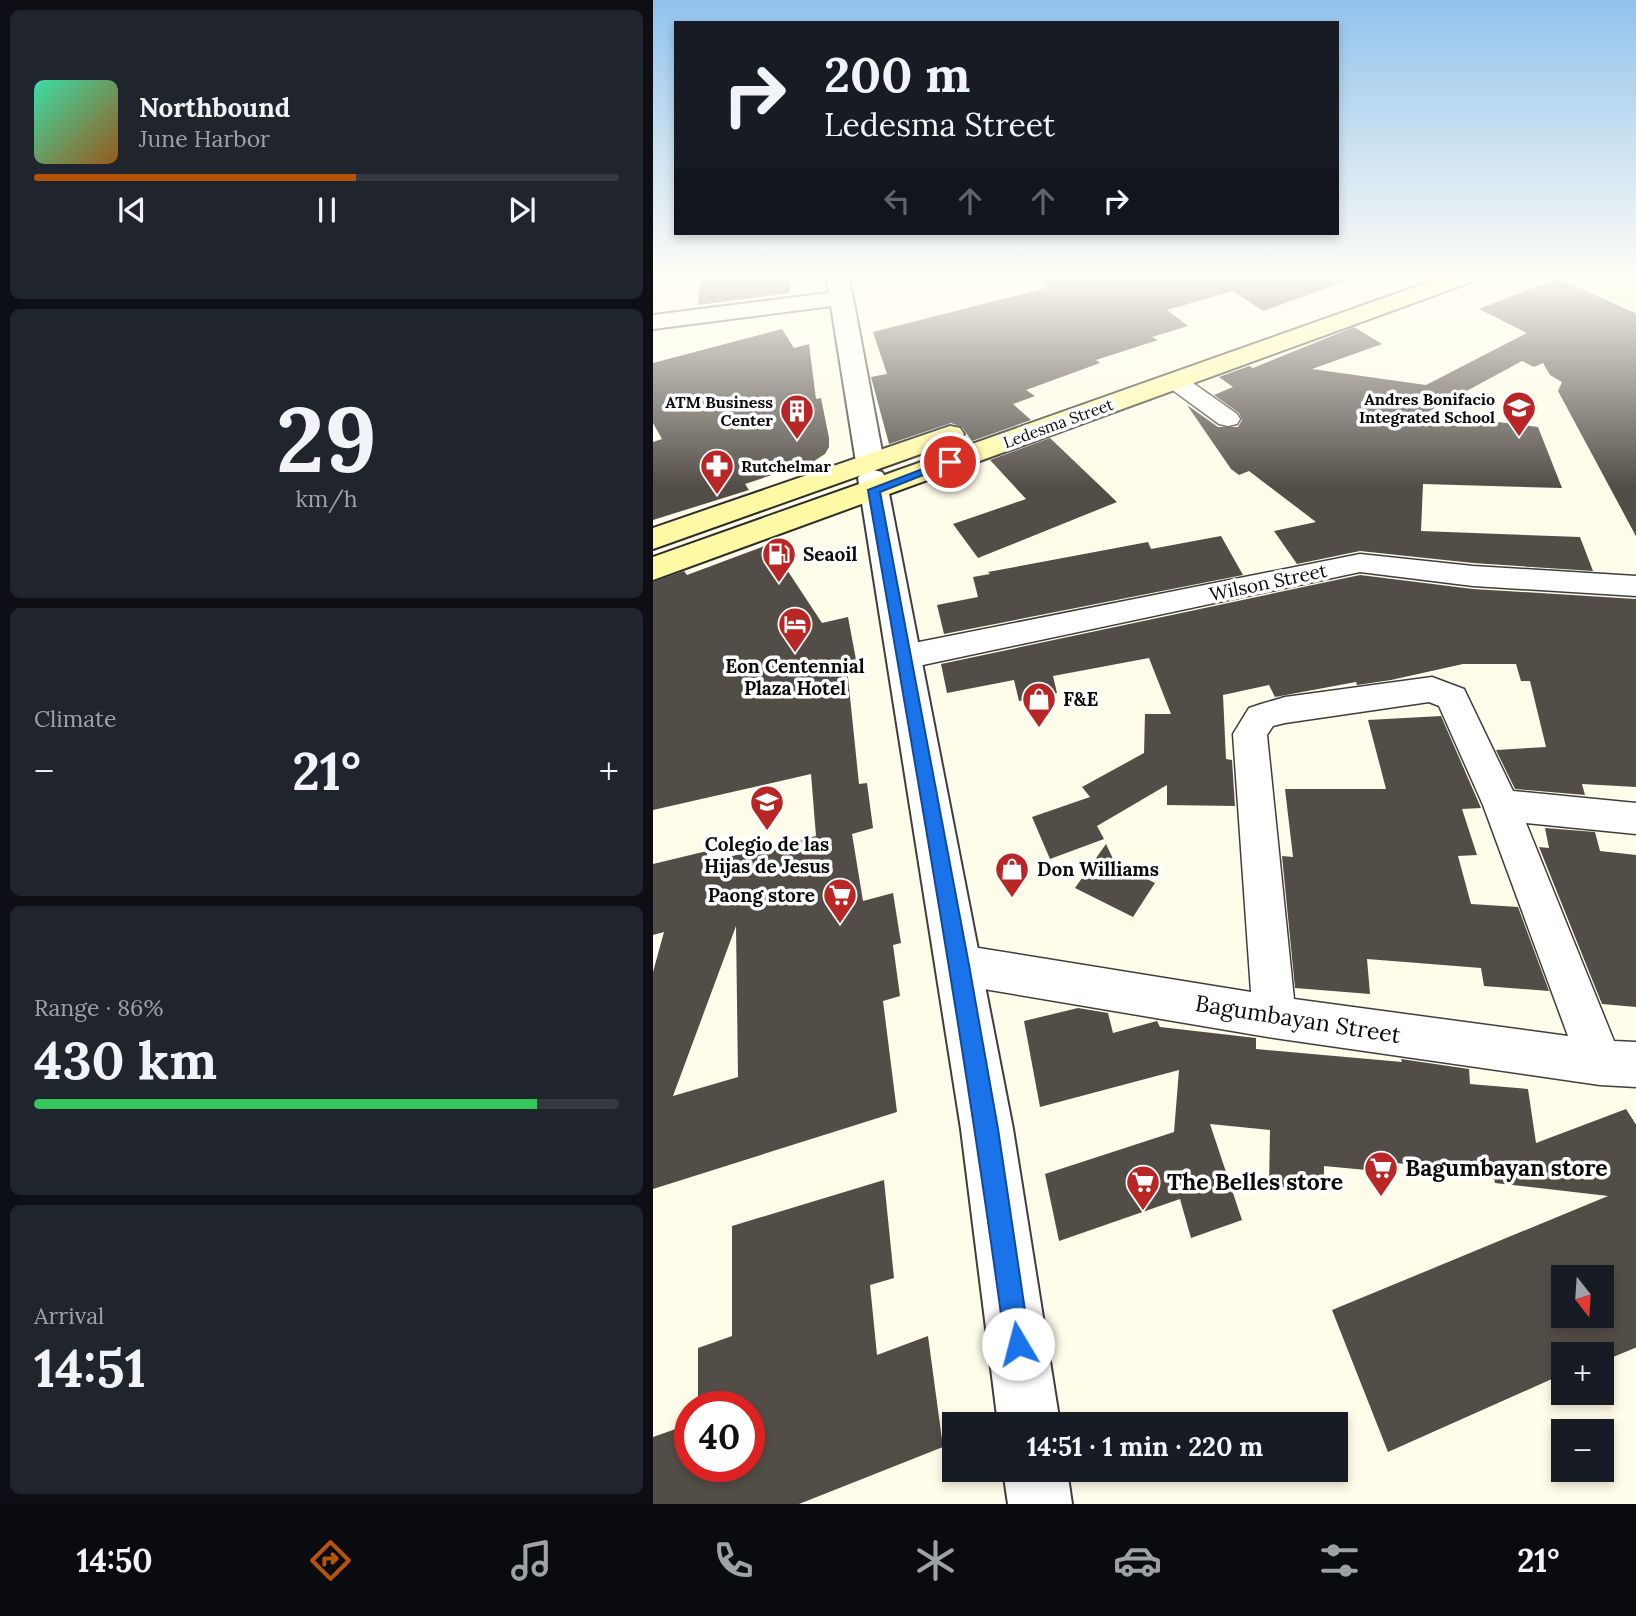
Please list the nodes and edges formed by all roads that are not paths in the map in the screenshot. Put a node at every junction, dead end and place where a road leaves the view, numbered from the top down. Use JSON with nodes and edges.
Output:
{"nodes":[{"id":1,"x":850,"y":347,"type":"edge"},
{"id":2,"x":1199,"y":347,"type":"edge"},
{"id":3,"x":1269,"y":347,"type":"edge"},
{"id":4,"x":1151,"y":364,"type":"dead end"},
{"id":5,"x":1175,"y":381,"type":"junction"},
{"id":6,"x":1228,"y":419,"type":"dead end"},
{"id":7,"x":967,"y":428,"type":"dead end"},
{"id":8,"x":872,"y":477,"type":"junction"},
{"id":9,"x":653,"y":539,"type":"edge"},
{"id":10,"x":653,"y":569,"type":"edge"},
{"id":11,"x":1636,"y":586,"type":"edge"},
{"id":12,"x":904,"y":657,"type":"junction"},
{"id":13,"x":1501,"y":805,"type":"junction"},
{"id":14,"x":1636,"y":819,"type":"edge"},
{"id":15,"x":960,"y":965,"type":"junction"},
{"id":16,"x":1274,"y":1017,"type":"junction"},
{"id":17,"x":1618,"y":1064,"type":"edge"},
{"id":18,"x":1027,"y":1412,"type":"edge"},
{"id":19,"x":1037,"y":1482,"type":"edge"},
{"id":20,"x":1040,"y":1504,"type":"edge"}],
"edges":[{"from":1,"to":8,"type":"street"},
{"from":2,"to":4,"type":"main road"},
{"from":3,"to":5,"type":"main road","name":"Ledesma Street"},
{"from":5,"to":6,"type":"street"},
{"from":5,"to":8,"type":"main road","name":"Ledesma Street"},
{"from":7,"to":8,"type":"main road","name":"Ledesma Street"},
{"from":8,"to":9,"type":"main road","name":"Ledesma Street"},
{"from":8,"to":10,"type":"main road","name":"Ledesma Street"},
{"from":8,"to":12,"type":"street"},
{"from":11,"to":12,"type":"street","name":"Wilson Street"},
{"from":12,"to":15,"type":"street"},
{"from":13,"to":14,"type":"street"},
{"from":13,"to":16,"type":"street"},
{"from":13,"to":17,"type":"street"},
{"from":15,"to":16,"type":"street","name":"Bagumbayan Street"},
{"from":15,"to":18,"type":"street"},
{"from":16,"to":17,"type":"street","name":"Bagumbayan Street"},
{"from":19,"to":20,"type":"street"}]}
